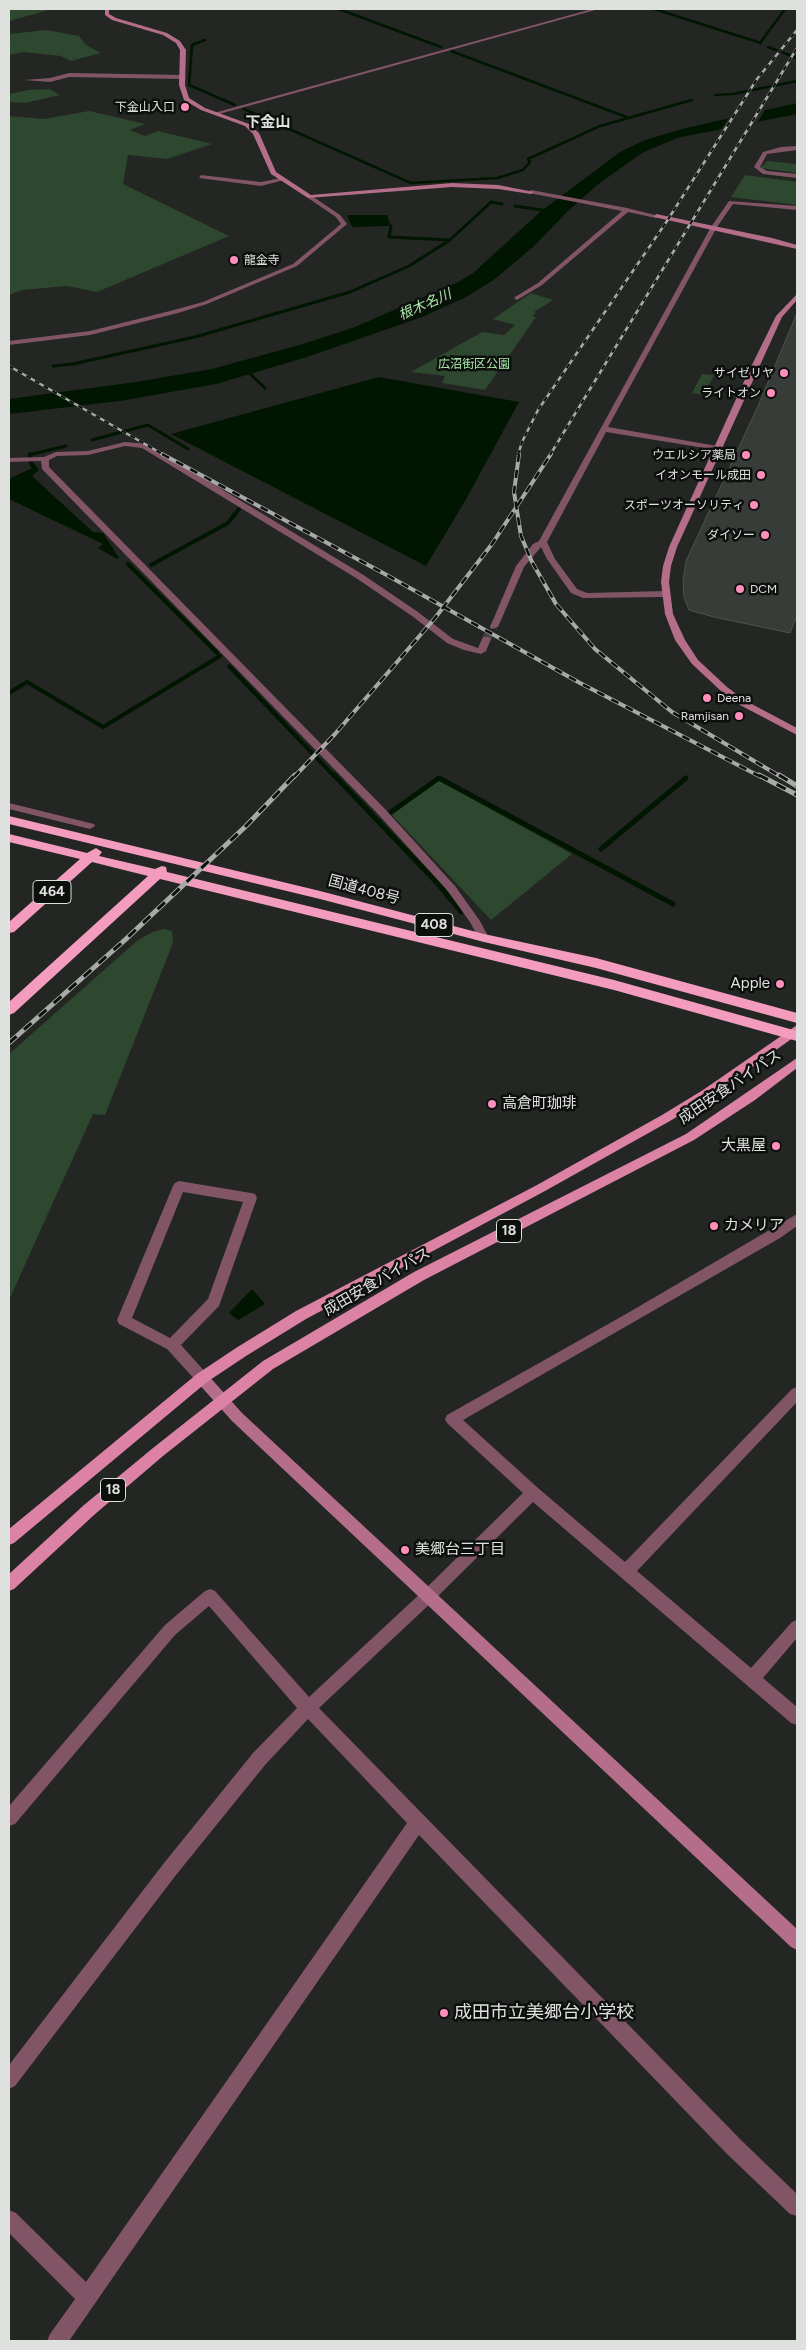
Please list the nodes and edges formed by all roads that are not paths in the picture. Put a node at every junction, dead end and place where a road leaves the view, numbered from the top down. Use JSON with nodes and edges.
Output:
{"nodes":[{"id":1,"x":107,"y":9,"type":"edge"},
{"id":2,"x":597,"y":9,"type":"edge"},
{"id":3,"x":183,"y":77,"type":"junction"},
{"id":4,"x":27,"y":80,"type":"dead end"},
{"id":5,"x":217,"y":114,"type":"junction"},
{"id":6,"x":797,"y":148,"type":"edge"},
{"id":7,"x":797,"y":176,"type":"edge"},
{"id":8,"x":201,"y":177,"type":"dead end"},
{"id":9,"x":281,"y":180,"type":"junction"},
{"id":10,"x":310,"y":197,"type":"junction"},
{"id":11,"x":797,"y":208,"type":"edge"},
{"id":12,"x":627,"y":210,"type":"junction"},
{"id":13,"x":714,"y":227,"type":"junction"},
{"id":14,"x":797,"y":247,"type":"edge"},
{"id":15,"x":797,"y":296,"type":"edge"},
{"id":16,"x":517,"y":298,"type":"dead end"},
{"id":17,"x":68,"y":336,"type":"junction"},
{"id":18,"x":9,"y":343,"type":"edge"},
{"id":19,"x":9,"y":348,"type":"edge"},
{"id":20,"x":604,"y":429,"type":"junction"},
{"id":21,"x":717,"y":448,"type":"junction"},
{"id":22,"x":45,"y":459,"type":"junction"},
{"id":23,"x":9,"y":460,"type":"edge"},
{"id":24,"x":543,"y":542,"type":"junction"},
{"id":25,"x":665,"y":594,"type":"junction"},
{"id":26,"x":494,"y":627,"type":"tunnel mouth"},
{"id":27,"x":486,"y":639,"type":"tunnel mouth"},
{"id":28,"x":797,"y":732,"type":"edge"},
{"id":29,"x":9,"y":806,"type":"edge"},
{"id":30,"x":9,"y":820,"type":"edge"},
{"id":31,"x":90,"y":826,"type":"dead end"},
{"id":32,"x":9,"y":838,"type":"edge"},
{"id":33,"x":105,"y":844,"type":"junction"},
{"id":34,"x":90,"y":858,"type":"junction"},
{"id":35,"x":172,"y":859,"type":"junction"},
{"id":36,"x":158,"y":875,"type":"junction"},
{"id":37,"x":9,"y":929,"type":"edge"},
{"id":38,"x":484,"y":938,"type":"junction"},
{"id":39,"x":9,"y":1010,"type":"edge"},
{"id":40,"x":797,"y":1018,"type":"edge"},
{"id":41,"x":795,"y":1033,"type":"edge"},
{"id":42,"x":797,"y":1062,"type":"edge"},
{"id":43,"x":797,"y":1219,"type":"edge"},
{"id":44,"x":172,"y":1345,"type":"junction"},
{"id":45,"x":202,"y":1378,"type":"junction"},
{"id":46,"x":797,"y":1393,"type":"edge"},
{"id":47,"x":222,"y":1402,"type":"junction"},
{"id":48,"x":533,"y":1493,"type":"junction"},
{"id":49,"x":9,"y":1538,"type":"edge"},
{"id":50,"x":626,"y":1572,"type":"junction"},
{"id":51,"x":9,"y":1584,"type":"edge"},
{"id":52,"x":428,"y":1596,"type":"junction"},
{"id":53,"x":797,"y":1626,"type":"edge"},
{"id":54,"x":752,"y":1679,"type":"junction"},
{"id":55,"x":308,"y":1708,"type":"junction"},
{"id":56,"x":797,"y":1717,"type":"edge"},
{"id":57,"x":9,"y":1818,"type":"edge"},
{"id":58,"x":418,"y":1822,"type":"junction"},
{"id":59,"x":797,"y":1941,"type":"edge"},
{"id":60,"x":9,"y":2080,"type":"edge"},
{"id":61,"x":797,"y":2207,"type":"edge"},
{"id":62,"x":9,"y":2220,"type":"edge"},
{"id":63,"x":88,"y":2298,"type":"junction"},
{"id":64,"x":57,"y":2341,"type":"edge"}],
"edges":[{"from":1,"to":3,"type":"street"},
{"from":2,"to":5,"type":"street"},
{"from":3,"to":4,"type":"street"},
{"from":3,"to":5,"type":"street"},
{"from":5,"to":9,"type":"street"},
{"from":6,"to":7,"type":"street"},
{"from":8,"to":9,"type":"street"},
{"from":9,"to":10,"type":"street"},
{"from":10,"to":12,"type":"street"},
{"from":10,"to":17,"type":"street"},
{"from":11,"to":13,"type":"street"},
{"from":12,"to":13,"type":"street"},
{"from":12,"to":16,"type":"street"},
{"from":13,"to":14,"type":"street"},
{"from":13,"to":20,"type":"street"},
{"from":15,"to":21,"type":"street"},
{"from":17,"to":18,"type":"street"},
{"from":17,"to":19,"type":"street"},
{"from":20,"to":21,"type":"street"},
{"from":20,"to":24,"type":"street"},
{"from":21,"to":25,"type":"street"},
{"from":22,"to":23,"type":"street"},
{"from":22,"to":27,"type":"street"},
{"from":22,"to":38,"type":"street"},
{"from":24,"to":25,"type":"street"},
{"from":24,"to":26,"type":"street"},
{"from":25,"to":28,"type":"street"},
{"from":29,"to":31,"type":"street"},
{"from":30,"to":33,"type":"highway","name":"国道408号","number":"408"},
{"from":32,"to":34,"type":"highway"},
{"from":33,"to":34,"type":"highway","number":"464"},
{"from":33,"to":35,"type":"highway","name":"国道408号","number":"408"},
{"from":34,"to":36,"type":"highway"},
{"from":34,"to":37,"type":"highway","number":"464"},
{"from":35,"to":36,"type":"highway"},
{"from":35,"to":38,"type":"highway","name":"国道408号","number":"408"},
{"from":36,"to":39,"type":"highway"},
{"from":36,"to":41,"type":"highway"},
{"from":38,"to":40,"type":"highway","name":"国道408号","number":"408"},
{"from":41,"to":45,"type":"main road","name":"成田安食バイパス","number":"18"},
{"from":42,"to":47,"type":"main road","name":"成田安食バイパス","number":"18"},
{"from":43,"to":48,"type":"street"},
{"from":44,"to":44,"type":"street"},
{"from":44,"to":45,"type":"street"},
{"from":45,"to":47,"type":"street"},
{"from":45,"to":49,"type":"main road","name":"成田安食バイパス","number":"18"},
{"from":46,"to":50,"type":"street"},
{"from":47,"to":51,"type":"main road","name":"成田安食バイパス","number":"18"},
{"from":47,"to":52,"type":"street"},
{"from":48,"to":50,"type":"street"},
{"from":48,"to":52,"type":"street"},
{"from":50,"to":54,"type":"street"},
{"from":52,"to":55,"type":"street"},
{"from":52,"to":59,"type":"street"},
{"from":53,"to":54,"type":"street"},
{"from":54,"to":56,"type":"street"},
{"from":55,"to":57,"type":"street"},
{"from":55,"to":58,"type":"street"},
{"from":55,"to":60,"type":"street"},
{"from":58,"to":61,"type":"street"},
{"from":58,"to":63,"type":"street"},
{"from":62,"to":63,"type":"street"},
{"from":63,"to":64,"type":"street"}]}
